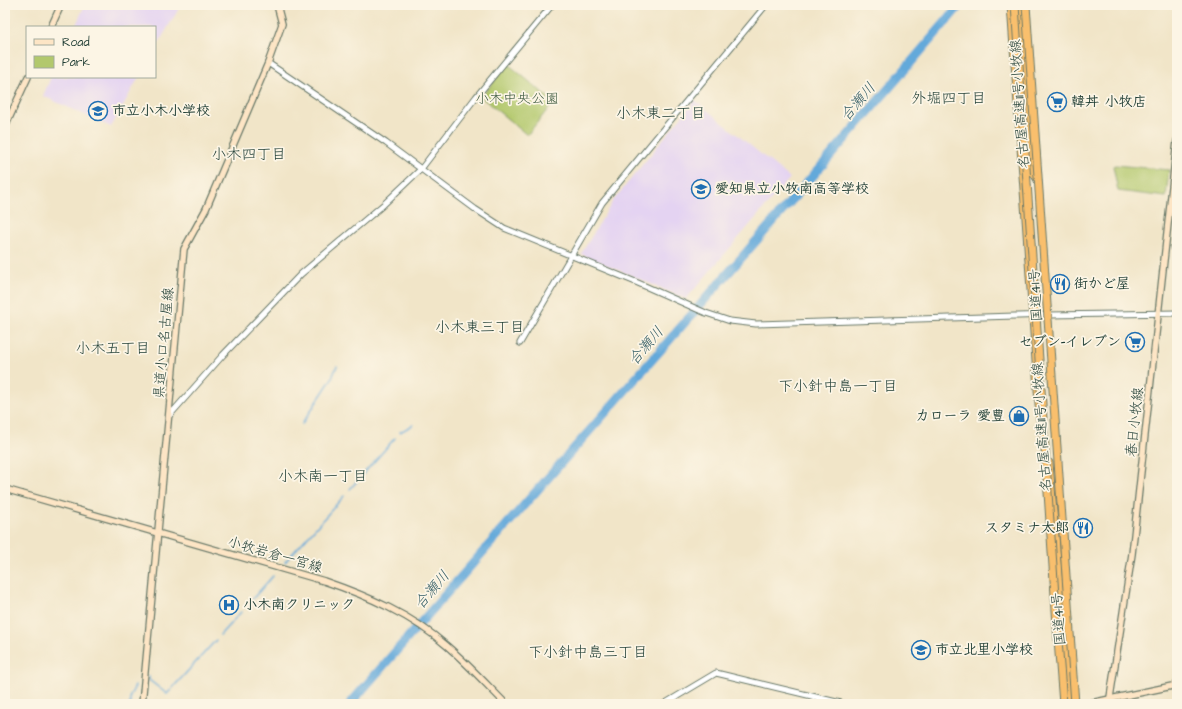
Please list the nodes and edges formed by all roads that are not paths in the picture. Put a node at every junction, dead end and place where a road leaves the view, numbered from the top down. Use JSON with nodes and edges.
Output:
{"nodes":[{"id":1,"x":61,"y":5,"type":"edge"},
{"id":2,"x":277,"y":5,"type":"edge"},
{"id":3,"x":552,"y":5,"type":"edge"},
{"id":4,"x":766,"y":5,"type":"edge"},
{"id":5,"x":1011,"y":5,"type":"edge"},
{"id":6,"x":1015,"y":5,"type":"edge"},
{"id":7,"x":1021,"y":5,"type":"edge"},
{"id":8,"x":1027,"y":5,"type":"edge"},
{"id":9,"x":50,"y":26,"type":"edge"},
{"id":10,"x":268,"y":63,"type":"junction"},
{"id":11,"x":28,"y":78,"type":"edge"},
{"id":12,"x":5,"y":127,"type":"edge"},
{"id":13,"x":1177,"y":142,"type":"edge"},
{"id":14,"x":421,"y":169,"type":"junction"},
{"id":15,"x":1038,"y":180,"type":"junction"},
{"id":16,"x":572,"y":257,"type":"junction"},
{"id":17,"x":1177,"y":313,"type":"edge"},
{"id":18,"x":1159,"y":314,"type":"junction"},
{"id":19,"x":1050,"y":315,"type":"junction"},
{"id":20,"x":1032,"y":316,"type":"junction"},
{"id":21,"x":520,"y":343,"type":"dead end"},
{"id":22,"x":1036,"y":369,"type":"junction"},
{"id":23,"x":170,"y":416,"type":"junction"},
{"id":24,"x":5,"y":489,"type":"edge"},
{"id":25,"x":158,"y":534,"type":"junction"},
{"id":26,"x":1177,"y":685,"type":"edge"},
{"id":27,"x":1109,"y":702,"type":"edge"},
{"id":28,"x":142,"y":704,"type":"edge"},
{"id":29,"x":506,"y":704,"type":"edge"},
{"id":30,"x":664,"y":704,"type":"edge"},
{"id":31,"x":845,"y":704,"type":"edge"},
{"id":32,"x":1060,"y":704,"type":"edge"},
{"id":33,"x":1064,"y":704,"type":"edge"},
{"id":34,"x":1069,"y":704,"type":"edge"},
{"id":35,"x":1077,"y":704,"type":"edge"},
{"id":36,"x":1086,"y":704,"type":"edge"}],
"edges":[{"from":1,"to":9,"type":"main road"},
{"from":2,"to":10,"type":"main road","name":"県道小口名古屋線"},
{"from":3,"to":14,"type":"street"},
{"from":4,"to":16,"type":"street"},
{"from":5,"to":20,"type":"highway","name":"国道41号"},
{"from":6,"to":33,"type":"highway","name":"名古屋高速11号小牧線","bridge":true},
{"from":7,"to":15,"type":"highway"},
{"from":8,"to":15,"type":"highway","name":"名古屋高速11号小牧線","bridge":true},
{"from":8,"to":19,"type":"highway","name":"国道41号"},
{"from":10,"to":14,"type":"street"},
{"from":10,"to":23,"type":"main road","name":"県道小口名古屋線"},
{"from":11,"to":12,"type":"main road"},
{"from":13,"to":18,"type":"main road","name":"春日小牧線"},
{"from":14,"to":16,"type":"street"},
{"from":14,"to":23,"type":"street"},
{"from":15,"to":35,"type":"highway","name":"名古屋高速11号小牧線","bridge":true},
{"from":16,"to":20,"type":"street"},
{"from":16,"to":21,"type":"street"},
{"from":17,"to":18,"type":"street"},
{"from":18,"to":19,"type":"street"},
{"from":18,"to":27,"type":"main road","name":"春日小牧線"},
{"from":19,"to":20,"type":"street"},
{"from":19,"to":35,"type":"highway","name":"国道41号"},
{"from":20,"to":22,"type":"highway","name":"国道41号"},
{"from":22,"to":32,"type":"highway","name":"国道41号"},
{"from":22,"to":34,"type":"highway"},
{"from":23,"to":25,"type":"main road","name":"県道小口名古屋線"},
{"from":24,"to":25,"type":"main road","name":"小牧岩倉一宮線"},
{"from":25,"to":28,"type":"main road","name":"県道小口名古屋線"},
{"from":25,"to":29,"type":"main road","name":"小牧岩倉一宮線"},
{"from":26,"to":27,"type":"main road"},
{"from":27,"to":36,"type":"main road"},
{"from":30,"to":31,"type":"street"}]}
